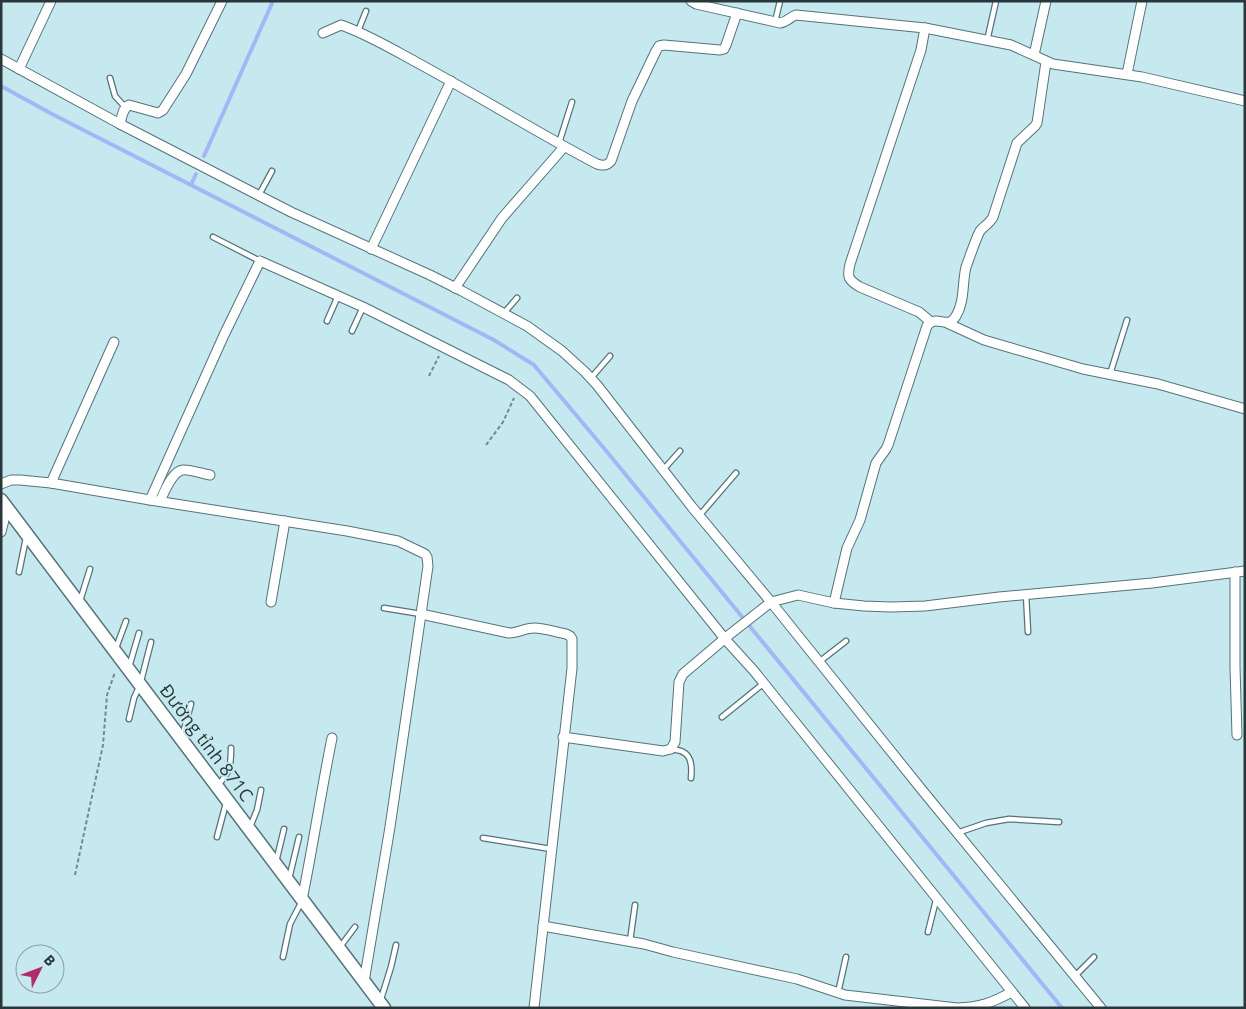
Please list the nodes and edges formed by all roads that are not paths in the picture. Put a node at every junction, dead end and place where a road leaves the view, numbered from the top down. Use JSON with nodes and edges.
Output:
{"nodes":[{"id":1,"x":51,"y":1,"type":"edge"},
{"id":2,"x":222,"y":1,"type":"edge"},
{"id":3,"x":691,"y":1,"type":"edge"},
{"id":4,"x":780,"y":1,"type":"edge"},
{"id":5,"x":996,"y":1,"type":"edge"},
{"id":6,"x":1046,"y":1,"type":"edge"},
{"id":7,"x":1142,"y":1,"type":"edge"},
{"id":8,"x":366,"y":11,"type":"dead end"},
{"id":9,"x":737,"y":13,"type":"junction"},
{"id":10,"x":775,"y":22,"type":"junction"},
{"id":11,"x":925,"y":28,"type":"junction"},
{"id":12,"x":358,"y":31,"type":"junction"},
{"id":13,"x":323,"y":33,"type":"dead end"},
{"id":14,"x":987,"y":41,"type":"junction"},
{"id":15,"x":1034,"y":55,"type":"junction"},
{"id":16,"x":1,"y":59,"type":"edge"},
{"id":17,"x":1046,"y":62,"type":"junction"},
{"id":18,"x":19,"y":68,"type":"junction"},
{"id":19,"x":1127,"y":74,"type":"junction"},
{"id":20,"x":110,"y":78,"type":"dead end"},
{"id":21,"x":451,"y":81,"type":"junction"},
{"id":22,"x":1245,"y":100,"type":"edge"},
{"id":23,"x":572,"y":102,"type":"dead end"},
{"id":24,"x":125,"y":107,"type":"junction"},
{"id":25,"x":120,"y":124,"type":"junction"},
{"id":26,"x":561,"y":145,"type":"junction"},
{"id":27,"x":272,"y":171,"type":"dead end"},
{"id":28,"x":259,"y":195,"type":"junction"},
{"id":29,"x":213,"y":237,"type":"dead end"},
{"id":30,"x":371,"y":249,"type":"junction"},
{"id":31,"x":260,"y":261,"type":"junction"},
{"id":32,"x":456,"y":288,"type":"junction"},
{"id":33,"x":338,"y":296,"type":"junction"},
{"id":34,"x":517,"y":298,"type":"dead end"},
{"id":35,"x":363,"y":307,"type":"junction"},
{"id":36,"x":504,"y":313,"type":"junction"},
{"id":37,"x":1127,"y":320,"type":"dead end"},
{"id":38,"x":327,"y":321,"type":"dead end"},
{"id":39,"x":931,"y":322,"type":"junction"},
{"id":40,"x":947,"y":323,"type":"junction"},
{"id":41,"x":352,"y":331,"type":"dead end"},
{"id":42,"x":114,"y":342,"type":"dead end"},
{"id":43,"x":610,"y":356,"type":"dead end"},
{"id":44,"x":1110,"y":374,"type":"junction"},
{"id":45,"x":591,"y":378,"type":"junction"},
{"id":46,"x":1245,"y":409,"type":"edge"},
{"id":47,"x":680,"y":451,"type":"dead end"},
{"id":48,"x":663,"y":470,"type":"junction"},
{"id":49,"x":736,"y":473,"type":"dead end"},
{"id":50,"x":210,"y":475,"type":"dead end"},
{"id":51,"x":51,"y":483,"type":"junction"},
{"id":52,"x":1,"y":484,"type":"edge"},
{"id":53,"x":155,"y":501,"type":"junction"},
{"id":54,"x":4,"y":504,"type":"edge"},
{"id":55,"x":699,"y":516,"type":"junction"},
{"id":56,"x":285,"y":521,"type":"junction"},
{"id":57,"x":1,"y":532,"type":"edge"},
{"id":58,"x":27,"y":534,"type":"junction"},
{"id":59,"x":90,"y":569,"type":"dead end"},
{"id":60,"x":1245,"y":571,"type":"edge"},
{"id":61,"x":19,"y":572,"type":"dead end"},
{"id":62,"x":1235,"y":572,"type":"junction"},
{"id":63,"x":1026,"y":594,"type":"junction"},
{"id":64,"x":271,"y":602,"type":"dead end"},
{"id":65,"x":834,"y":603,"type":"junction"},
{"id":66,"x":79,"y":604,"type":"junction"},
{"id":67,"x":769,"y":604,"type":"junction"},
{"id":68,"x":384,"y":608,"type":"dead end"},
{"id":69,"x":421,"y":614,"type":"junction"},
{"id":70,"x":126,"y":621,"type":"dead end"},
{"id":71,"x":1028,"y":632,"type":"dead end"},
{"id":72,"x":139,"y":633,"type":"dead end"},
{"id":73,"x":727,"y":637,"type":"junction"},
{"id":74,"x":846,"y":641,"type":"dead end"},
{"id":75,"x":151,"y":642,"type":"dead end"},
{"id":76,"x":118,"y":654,"type":"junction"},
{"id":77,"x":819,"y":662,"type":"junction"},
{"id":78,"x":128,"y":669,"type":"junction"},
{"id":79,"x":764,"y":683,"type":"junction"},
{"id":80,"x":140,"y":685,"type":"junction"},
{"id":81,"x":191,"y":704,"type":"dead end"},
{"id":82,"x":722,"y":717,"type":"dead end"},
{"id":83,"x":128,"y":719,"type":"dead end"},
{"id":84,"x":1237,"y":736,"type":"dead end"},
{"id":85,"x":563,"y":737,"type":"junction"},
{"id":86,"x":181,"y":738,"type":"junction"},
{"id":87,"x":332,"y":738,"type":"dead end"},
{"id":88,"x":230,"y":748,"type":"dead end"},
{"id":89,"x":671,"y":749,"type":"junction"},
{"id":90,"x":691,"y":778,"type":"dead end"},
{"id":91,"x":217,"y":786,"type":"junction"},
{"id":92,"x":261,"y":790,"type":"dead end"},
{"id":93,"x":227,"y":799,"type":"junction"},
{"id":94,"x":1059,"y":822,"type":"dead end"},
{"id":95,"x":249,"y":829,"type":"junction"},
{"id":96,"x":284,"y":829,"type":"dead end"},
{"id":97,"x":957,"y":833,"type":"junction"},
{"id":98,"x":299,"y":836,"type":"dead end"},
{"id":99,"x":218,"y":837,"type":"dead end"},
{"id":100,"x":483,"y":838,"type":"dead end"},
{"id":101,"x":551,"y":849,"type":"junction"},
{"id":102,"x":275,"y":864,"type":"junction"},
{"id":103,"x":288,"y":881,"type":"junction"},
{"id":104,"x":937,"y":898,"type":"junction"},
{"id":105,"x":302,"y":900,"type":"junction"},
{"id":106,"x":636,"y":905,"type":"dead end"},
{"id":107,"x":543,"y":926,"type":"junction"},
{"id":108,"x":355,"y":927,"type":"dead end"},
{"id":109,"x":928,"y":932,"type":"dead end"},
{"id":110,"x":630,"y":941,"type":"junction"},
{"id":111,"x":396,"y":945,"type":"dead end"},
{"id":112,"x":339,"y":948,"type":"junction"},
{"id":113,"x":284,"y":957,"type":"dead end"},
{"id":114,"x":846,"y":957,"type":"dead end"},
{"id":115,"x":1094,"y":957,"type":"dead end"},
{"id":116,"x":1075,"y":976,"type":"junction"},
{"id":117,"x":364,"y":982,"type":"junction"},
{"id":118,"x":1012,"y":992,"type":"junction"},
{"id":119,"x":838,"y":993,"type":"junction"},
{"id":120,"x":382,"y":1005,"type":"edge"},
{"id":121,"x":534,"y":1008,"type":"edge"},
{"id":122,"x":957,"y":1008,"type":"edge"},
{"id":123,"x":1025,"y":1008,"type":"edge"},
{"id":124,"x":1101,"y":1008,"type":"edge"}],
"edges":[{"from":1,"to":18,"type":"street"},
{"from":2,"to":24,"type":"street"},
{"from":3,"to":9,"type":"street"},
{"from":4,"to":10,"type":"lane"},
{"from":5,"to":14,"type":"lane"},
{"from":6,"to":15,"type":"street"},
{"from":7,"to":19,"type":"street"},
{"from":8,"to":12,"type":"lane"},
{"from":9,"to":10,"type":"street"},
{"from":9,"to":26,"type":"street"},
{"from":10,"to":11,"type":"street"},
{"from":11,"to":14,"type":"street"},
{"from":11,"to":39,"type":"street"},
{"from":12,"to":13,"type":"street"},
{"from":12,"to":21,"type":"street"},
{"from":14,"to":15,"type":"street"},
{"from":15,"to":17,"type":"street"},
{"from":16,"to":18,"type":"street"},
{"from":17,"to":19,"type":"street"},
{"from":17,"to":40,"type":"street"},
{"from":18,"to":25,"type":"street"},
{"from":19,"to":22,"type":"street"},
{"from":20,"to":24,"type":"lane"},
{"from":21,"to":26,"type":"street"},
{"from":21,"to":30,"type":"street"},
{"from":23,"to":26,"type":"lane"},
{"from":24,"to":25,"type":"street"},
{"from":25,"to":28,"type":"street"},
{"from":26,"to":32,"type":"street"},
{"from":27,"to":28,"type":"lane"},
{"from":28,"to":30,"type":"street"},
{"from":29,"to":31,"type":"lane"},
{"from":30,"to":32,"type":"street"},
{"from":31,"to":33,"type":"street"},
{"from":31,"to":53,"type":"street"},
{"from":32,"to":36,"type":"street"},
{"from":33,"to":35,"type":"street"},
{"from":33,"to":38,"type":"lane"},
{"from":34,"to":36,"type":"lane"},
{"from":35,"to":41,"type":"lane"},
{"from":35,"to":73,"type":"street"},
{"from":36,"to":45,"type":"street"},
{"from":37,"to":44,"type":"lane"},
{"from":39,"to":40,"type":"street"},
{"from":39,"to":65,"type":"street"},
{"from":40,"to":44,"type":"street"},
{"from":42,"to":51,"type":"street"},
{"from":43,"to":45,"type":"lane"},
{"from":44,"to":46,"type":"street"},
{"from":45,"to":48,"type":"street"},
{"from":47,"to":48,"type":"lane"},
{"from":48,"to":55,"type":"street"},
{"from":49,"to":55,"type":"lane"},
{"from":50,"to":53,"type":"street"},
{"from":51,"to":52,"type":"street"},
{"from":51,"to":53,"type":"street"},
{"from":53,"to":56,"type":"street"},
{"from":54,"to":57,"type":"street"},
{"from":54,"to":58,"type":"main road","name":"Đường tỉnh 871C"},
{"from":55,"to":67,"type":"street"},
{"from":56,"to":64,"type":"street"},
{"from":56,"to":69,"type":"street"},
{"from":58,"to":61,"type":"lane"},
{"from":58,"to":66,"type":"main road","name":"Đường tỉnh 871C"},
{"from":59,"to":66,"type":"lane"},
{"from":60,"to":62,"type":"street"},
{"from":62,"to":63,"type":"street"},
{"from":62,"to":84,"type":"street"},
{"from":63,"to":65,"type":"street"},
{"from":63,"to":71,"type":"lane"},
{"from":65,"to":67,"type":"street"},
{"from":66,"to":76,"type":"main road","name":"Đường tỉnh 871C"},
{"from":67,"to":73,"type":"street"},
{"from":67,"to":77,"type":"street"},
{"from":68,"to":69,"type":"lane"},
{"from":69,"to":85,"type":"street"},
{"from":69,"to":117,"type":"street"},
{"from":70,"to":76,"type":"lane"},
{"from":72,"to":78,"type":"lane"},
{"from":73,"to":79,"type":"street"},
{"from":73,"to":89,"type":"street"},
{"from":74,"to":77,"type":"lane"},
{"from":75,"to":80,"type":"lane"},
{"from":76,"to":78,"type":"main road","name":"Đường tỉnh 871C"},
{"from":77,"to":97,"type":"street"},
{"from":78,"to":80,"type":"main road","name":"Đường tỉnh 871C"},
{"from":79,"to":82,"type":"lane"},
{"from":79,"to":104,"type":"street"},
{"from":80,"to":83,"type":"lane"},
{"from":80,"to":86,"type":"main road","name":"Đường tỉnh 871C"},
{"from":81,"to":86,"type":"lane"},
{"from":85,"to":89,"type":"street"},
{"from":85,"to":101,"type":"street"},
{"from":86,"to":91,"type":"main road","name":"Đường tỉnh 871C"},
{"from":87,"to":105,"type":"street"},
{"from":88,"to":91,"type":"lane"},
{"from":89,"to":90,"type":"lane"},
{"from":91,"to":93,"type":"main road","name":"Đường tỉnh 871C"},
{"from":92,"to":95,"type":"lane"},
{"from":93,"to":95,"type":"main road","name":"Đường tỉnh 871C"},
{"from":93,"to":99,"type":"lane"},
{"from":94,"to":97,"type":"lane"},
{"from":95,"to":102,"type":"main road","name":"Đường tỉnh 871C"},
{"from":96,"to":102,"type":"lane"},
{"from":97,"to":116,"type":"street"},
{"from":98,"to":103,"type":"lane"},
{"from":100,"to":101,"type":"lane"},
{"from":101,"to":107,"type":"street"},
{"from":102,"to":103,"type":"main road","name":"Đường tỉnh 871C"},
{"from":103,"to":105,"type":"main road","name":"Đường tỉnh 871C"},
{"from":104,"to":109,"type":"lane"},
{"from":104,"to":118,"type":"street"},
{"from":105,"to":112,"type":"main road","name":"Đường tỉnh 871C"},
{"from":105,"to":113,"type":"lane"},
{"from":106,"to":110,"type":"lane"},
{"from":107,"to":110,"type":"street"},
{"from":107,"to":121,"type":"street"},
{"from":108,"to":112,"type":"lane"},
{"from":110,"to":119,"type":"street"},
{"from":111,"to":120,"type":"lane"},
{"from":112,"to":117,"type":"main road","name":"Đường tỉnh 871C"},
{"from":114,"to":119,"type":"lane"},
{"from":115,"to":116,"type":"lane"},
{"from":116,"to":124,"type":"street"},
{"from":117,"to":120,"type":"main road","name":"Đường tỉnh 871C"},
{"from":118,"to":122,"type":"street"},
{"from":118,"to":123,"type":"street"},
{"from":119,"to":122,"type":"street"}]}
